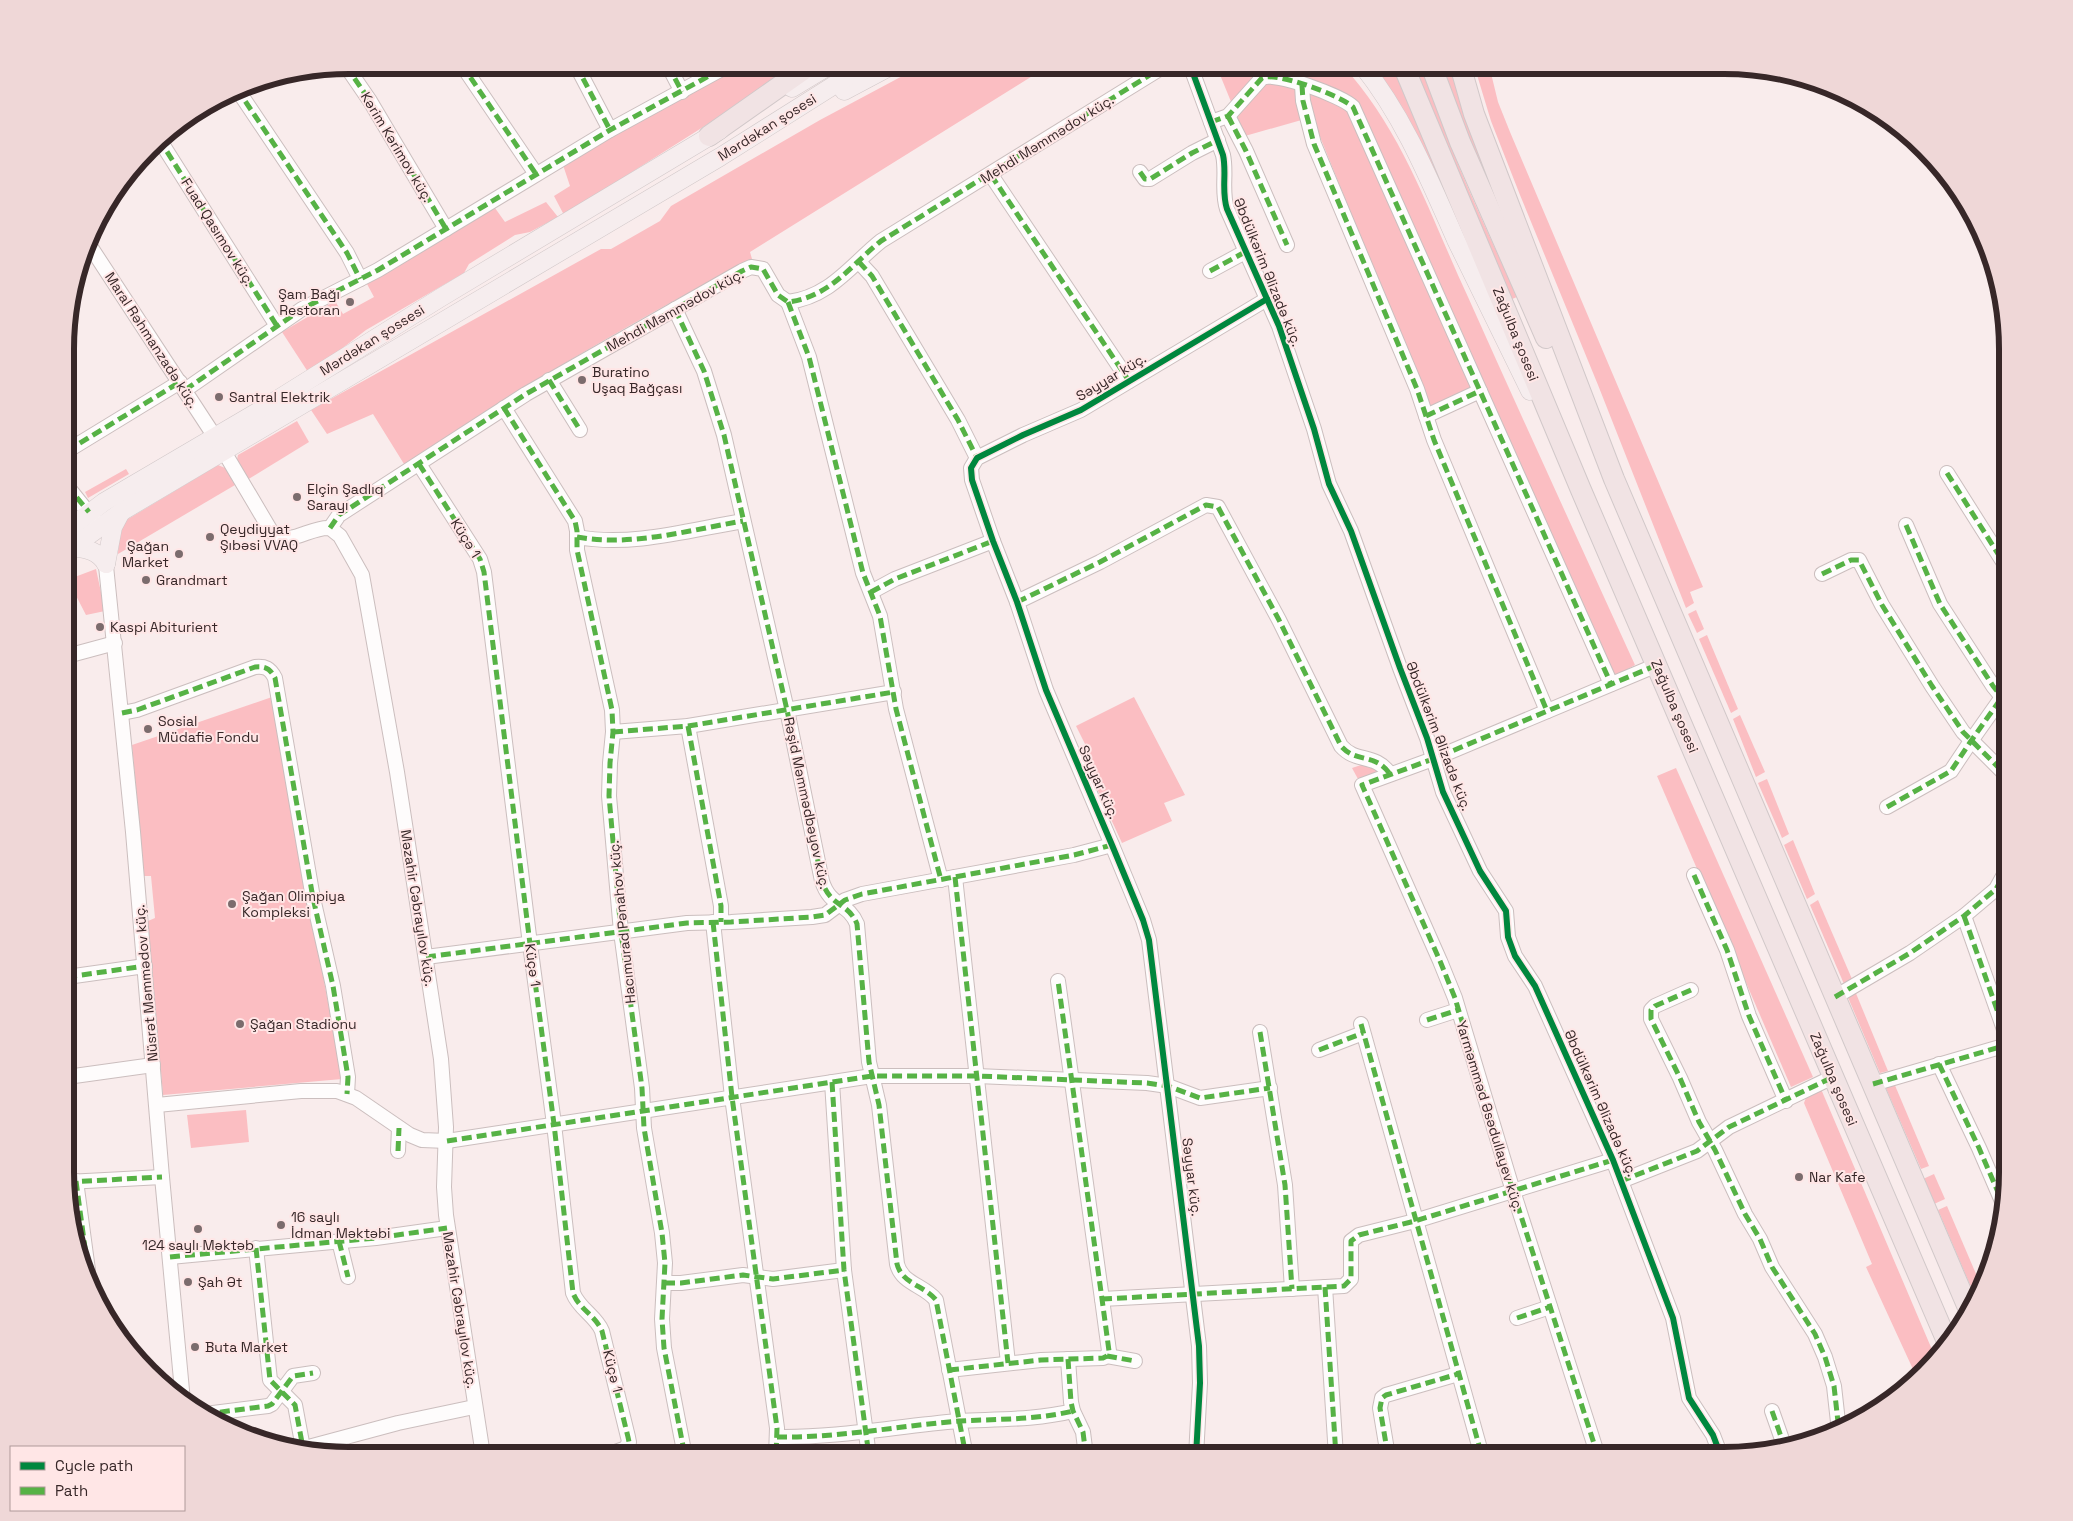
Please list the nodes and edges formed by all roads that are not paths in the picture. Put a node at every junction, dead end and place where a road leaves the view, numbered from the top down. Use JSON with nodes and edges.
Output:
{"nodes":[{"id":1,"x":351,"y":74,"type":"edge"},
{"id":2,"x":468,"y":74,"type":"edge"},
{"id":3,"x":581,"y":74,"type":"edge"},
{"id":4,"x":673,"y":74,"type":"edge"},
{"id":5,"x":713,"y":74,"type":"edge"},
{"id":6,"x":797,"y":74,"type":"edge"},
{"id":7,"x":815,"y":74,"type":"edge"},
{"id":8,"x":852,"y":74,"type":"edge"},
{"id":9,"x":876,"y":74,"type":"edge"},
{"id":10,"x":1152,"y":74,"type":"edge"},
{"id":11,"x":1193,"y":74,"type":"edge"},
{"id":12,"x":1369,"y":74,"type":"edge"},
{"id":13,"x":1407,"y":74,"type":"edge"},
{"id":14,"x":1434,"y":74,"type":"edge"},
{"id":15,"x":1462,"y":74,"type":"edge"},
{"id":16,"x":1302,"y":84,"type":"junction"},
{"id":17,"x":682,"y":92,"type":"junction"},
{"id":18,"x":241,"y":96,"type":"edge"},
{"id":19,"x":1228,"y":116,"type":"junction"},
{"id":20,"x":1211,"y":122,"type":"junction"},
{"id":21,"x":610,"y":130,"type":"junction"},
{"id":22,"x":709,"y":136,"type":"junction"},
{"id":23,"x":1218,"y":140,"type":"junction"},
{"id":24,"x":163,"y":146,"type":"edge"},
{"id":25,"x":720,"y":156,"type":"junction"},
{"id":26,"x":656,"y":169,"type":"joint"},
{"id":27,"x":1140,"y":172,"type":"dead end"},
{"id":28,"x":536,"y":174,"type":"junction"},
{"id":29,"x":991,"y":174,"type":"junction"},
{"id":30,"x":667,"y":188,"type":"joint"},
{"id":31,"x":446,"y":229,"type":"junction"},
{"id":32,"x":1287,"y":245,"type":"dead end"},
{"id":33,"x":92,"y":250,"type":"edge"},
{"id":34,"x":1245,"y":252,"type":"junction"},
{"id":35,"x":859,"y":262,"type":"junction"},
{"id":36,"x":1210,"y":271,"type":"dead end"},
{"id":37,"x":360,"y":279,"type":"junction"},
{"id":38,"x":1267,"y":299,"type":"junction"},
{"id":39,"x":788,"y":302,"type":"junction"},
{"id":40,"x":676,"y":309,"type":"junction"},
{"id":41,"x":277,"y":326,"type":"junction"},
{"id":42,"x":549,"y":380,"type":"junction"},
{"id":43,"x":1129,"y":381,"type":"junction"},
{"id":44,"x":182,"y":386,"type":"junction"},
{"id":45,"x":1480,"y":391,"type":"junction"},
{"id":46,"x":504,"y":408,"type":"junction"},
{"id":47,"x":1426,"y":416,"type":"junction"},
{"id":48,"x":580,"y":430,"type":"dead end"},
{"id":49,"x":219,"y":444,"type":"junction"},
{"id":50,"x":74,"y":447,"type":"edge"},
{"id":51,"x":977,"y":458,"type":"junction"},
{"id":52,"x":419,"y":464,"type":"junction"},
{"id":53,"x":1947,"y":473,"type":"dead end"},
{"id":54,"x":1614,"y":479,"type":"junction"},
{"id":55,"x":1581,"y":490,"type":"junction"},
{"id":56,"x":74,"y":494,"type":"edge"},
{"id":57,"x":89,"y":512,"type":"junction"},
{"id":58,"x":121,"y":512,"type":"junction"},
{"id":59,"x":743,"y":520,"type":"junction"},
{"id":60,"x":1906,"y":525,"type":"dead end"},
{"id":61,"x":99,"y":527,"type":"junction"},
{"id":62,"x":330,"y":528,"type":"junction"},
{"id":63,"x":74,"y":535,"type":"edge"},
{"id":64,"x":577,"y":537,"type":"junction"},
{"id":65,"x":74,"y":540,"type":"edge"},
{"id":66,"x":993,"y":541,"type":"junction"},
{"id":67,"x":74,"y":545,"type":"edge"},
{"id":68,"x":1999,"y":555,"type":"edge"},
{"id":69,"x":106,"y":564,"type":"junction"},
{"id":70,"x":1822,"y":574,"type":"dead end"},
{"id":71,"x":871,"y":592,"type":"junction"},
{"id":72,"x":1017,"y":602,"type":"junction"},
{"id":73,"x":115,"y":643,"type":"junction"},
{"id":74,"x":74,"y":654,"type":"edge"},
{"id":75,"x":1657,"y":665,"type":"junction"},
{"id":76,"x":1611,"y":684,"type":"junction"},
{"id":77,"x":1999,"y":690,"type":"edge"},
{"id":78,"x":894,"y":692,"type":"junction"},
{"id":79,"x":1999,"y":701,"type":"edge"},
{"id":80,"x":787,"y":710,"type":"junction"},
{"id":81,"x":1547,"y":711,"type":"junction"},
{"id":82,"x":122,"y":713,"type":"junction"},
{"id":83,"x":688,"y":726,"type":"junction"},
{"id":84,"x":613,"y":732,"type":"junction"},
{"id":85,"x":1971,"y":741,"type":"junction"},
{"id":86,"x":1433,"y":759,"type":"junction"},
{"id":87,"x":1999,"y":768,"type":"edge"},
{"id":88,"x":1390,"y":774,"type":"junction"},
{"id":89,"x":1887,"y":807,"type":"dead end"},
{"id":90,"x":1112,"y":845,"type":"junction"},
{"id":91,"x":1694,"y":875,"type":"dead end"},
{"id":92,"x":948,"y":878,"type":"junction"},
{"id":93,"x":1999,"y":884,"type":"edge"},
{"id":94,"x":839,"y":904,"type":"junction"},
{"id":95,"x":1964,"y":916,"type":"junction"},
{"id":96,"x":717,"y":922,"type":"junction"},
{"id":97,"x":621,"y":932,"type":"junction"},
{"id":98,"x":530,"y":944,"type":"junction"},
{"id":99,"x":426,"y":957,"type":"junction"},
{"id":100,"x":145,"y":966,"type":"junction"},
{"id":101,"x":74,"y":976,"type":"edge"},
{"id":102,"x":1058,"y":981,"type":"dead end"},
{"id":103,"x":1691,"y":990,"type":"dead end"},
{"id":104,"x":1835,"y":997,"type":"junction"},
{"id":105,"x":1458,"y":1010,"type":"junction"},
{"id":106,"x":1999,"y":1015,"type":"edge"},
{"id":107,"x":1427,"y":1020,"type":"dead end"},
{"id":108,"x":1260,"y":1032,"type":"dead end"},
{"id":109,"x":1999,"y":1047,"type":"edge"},
{"id":110,"x":1320,"y":1050,"type":"dead end"},
{"id":111,"x":153,"y":1064,"type":"junction"},
{"id":112,"x":1939,"y":1064,"type":"junction"},
{"id":113,"x":74,"y":1076,"type":"edge"},
{"id":114,"x":872,"y":1076,"type":"junction"},
{"id":115,"x":977,"y":1076,"type":"junction"},
{"id":116,"x":1833,"y":1077,"type":"junction"},
{"id":117,"x":1073,"y":1080,"type":"junction"},
{"id":118,"x":832,"y":1082,"type":"junction"},
{"id":119,"x":1873,"y":1084,"type":"junction"},
{"id":120,"x":1168,"y":1086,"type":"junction"},
{"id":121,"x":1270,"y":1088,"type":"junction"},
{"id":122,"x":347,"y":1094,"type":"junction"},
{"id":123,"x":732,"y":1097,"type":"junction"},
{"id":124,"x":1786,"y":1101,"type":"junction"},
{"id":125,"x":157,"y":1106,"type":"junction"},
{"id":126,"x":643,"y":1111,"type":"junction"},
{"id":127,"x":554,"y":1124,"type":"junction"},
{"id":128,"x":399,"y":1128,"type":"junction"},
{"id":129,"x":447,"y":1141,"type":"junction"},
{"id":130,"x":1710,"y":1142,"type":"junction"},
{"id":131,"x":398,"y":1151,"type":"dead end"},
{"id":132,"x":1613,"y":1160,"type":"junction"},
{"id":133,"x":162,"y":1177,"type":"junction"},
{"id":134,"x":74,"y":1181,"type":"edge"},
{"id":135,"x":1622,"y":1181,"type":"junction"},
{"id":136,"x":1513,"y":1192,"type":"junction"},
{"id":137,"x":74,"y":1194,"type":"edge"},
{"id":138,"x":1999,"y":1194,"type":"edge"},
{"id":139,"x":1415,"y":1221,"type":"junction"},
{"id":140,"x":448,"y":1228,"type":"junction"},
{"id":141,"x":339,"y":1241,"type":"junction"},
{"id":142,"x":84,"y":1247,"type":"edge"},
{"id":143,"x":256,"y":1248,"type":"junction"},
{"id":144,"x":170,"y":1257,"type":"junction"},
{"id":145,"x":844,"y":1270,"type":"junction"},
{"id":146,"x":755,"y":1276,"type":"junction"},
{"id":147,"x":348,"y":1278,"type":"dead end"},
{"id":148,"x":665,"y":1283,"type":"junction"},
{"id":149,"x":1325,"y":1287,"type":"junction"},
{"id":150,"x":1292,"y":1289,"type":"junction"},
{"id":151,"x":1194,"y":1292,"type":"junction"},
{"id":152,"x":1102,"y":1299,"type":"junction"},
{"id":153,"x":1966,"y":1303,"type":"edge"},
{"id":154,"x":1550,"y":1307,"type":"junction"},
{"id":155,"x":1517,"y":1318,"type":"dead end"},
{"id":156,"x":1945,"y":1336,"type":"edge"},
{"id":157,"x":1107,"y":1356,"type":"junction"},
{"id":158,"x":1068,"y":1359,"type":"junction"},
{"id":159,"x":1135,"y":1361,"type":"dead end"},
{"id":160,"x":1008,"y":1363,"type":"junction"},
{"id":161,"x":949,"y":1370,"type":"junction"},
{"id":162,"x":313,"y":1373,"type":"dead end"},
{"id":163,"x":1458,"y":1374,"type":"junction"},
{"id":164,"x":180,"y":1389,"type":"edge"},
{"id":165,"x":281,"y":1392,"type":"junction"},
{"id":166,"x":474,"y":1407,"type":"junction"},
{"id":167,"x":1072,"y":1411,"type":"junction"},
{"id":168,"x":1772,"y":1411,"type":"dead end"},
{"id":169,"x":216,"y":1413,"type":"edge"},
{"id":170,"x":958,"y":1422,"type":"junction"},
{"id":171,"x":1838,"y":1422,"type":"edge"},
{"id":172,"x":867,"y":1431,"type":"junction"},
{"id":173,"x":777,"y":1438,"type":"junction"},
{"id":174,"x":1783,"y":1441,"type":"edge"},
{"id":175,"x":301,"y":1443,"type":"edge"},
{"id":176,"x":313,"y":1445,"type":"edge"},
{"id":177,"x":481,"y":1447,"type":"edge"},
{"id":178,"x":626,"y":1447,"type":"edge"},
{"id":179,"x":684,"y":1447,"type":"edge"},
{"id":180,"x":776,"y":1447,"type":"edge"},
{"id":181,"x":869,"y":1447,"type":"edge"},
{"id":182,"x":964,"y":1447,"type":"edge"},
{"id":183,"x":1085,"y":1447,"type":"edge"},
{"id":184,"x":1196,"y":1447,"type":"edge"},
{"id":185,"x":1335,"y":1447,"type":"edge"},
{"id":186,"x":1386,"y":1447,"type":"edge"},
{"id":187,"x":1479,"y":1447,"type":"edge"},
{"id":188,"x":1595,"y":1447,"type":"edge"},
{"id":189,"x":1718,"y":1447,"type":"edge"}],
"edges":[{"from":1,"to":31,"type":"street","name":"Kərim Kərimov küç."},
{"from":2,"to":28,"type":"street"},
{"from":3,"to":21,"type":"street"},
{"from":4,"to":17,"type":"street"},
{"from":5,"to":17,"type":"street"},
{"from":6,"to":22,"type":"highway"},
{"from":7,"to":22,"type":"main road","name":"Mərdəkan şosesi"},
{"from":8,"to":25,"type":"main road","name":"Mərdəkan şosesi"},
{"from":9,"to":25,"type":"main road"},
{"from":10,"to":29,"type":"street","name":"Mehdi Məmmədov küç."},
{"from":11,"to":20,"type":"street","name":"Əbdülkərim Əlizadə küç."},
{"from":12,"to":55,"type":"main road"},
{"from":13,"to":55,"type":"highway","name":"Zağulba şosesi"},
{"from":14,"to":54,"type":"highway"},
{"from":15,"to":54,"type":"highway"},
{"from":16,"to":19,"type":"street"},
{"from":16,"to":45,"type":"street"},
{"from":16,"to":47,"type":"street"},
{"from":17,"to":21,"type":"street"},
{"from":18,"to":37,"type":"street"},
{"from":19,"to":20,"type":"street"},
{"from":19,"to":32,"type":"street"},
{"from":20,"to":23,"type":"street","name":"Əbdülkərim Əlizadə küç."},
{"from":21,"to":28,"type":"street"},
{"from":22,"to":26,"type":"main road","name":"Mərdəkan şosesi"},
{"from":23,"to":27,"type":"street"},
{"from":23,"to":34,"type":"street","name":"Əbdülkərim Əlizadə küç."},
{"from":24,"to":41,"type":"street","name":"Fuad Qasımov küç."},
{"from":25,"to":30,"type":"main road","name":"Mərdəkan şosesi"},
{"from":26,"to":49,"type":"main road","name":"Mərdəkan şossesi"},
{"from":28,"to":31,"type":"street"},
{"from":29,"to":35,"type":"street","name":"Mehdi Məmmədov küç."},
{"from":29,"to":43,"type":"street"},
{"from":30,"to":49,"type":"main road","name":"Mərdəkan şossesi"},
{"from":31,"to":37,"type":"street"},
{"from":33,"to":44,"type":"street","name":"Maral Rəhmanzadə küç."},
{"from":34,"to":36,"type":"street"},
{"from":34,"to":38,"type":"street","name":"Əbdülkərim Əlizadə küç."},
{"from":35,"to":39,"type":"street","name":"Mehdi Məmmədov küç."},
{"from":35,"to":51,"type":"street"},
{"from":37,"to":41,"type":"street"},
{"from":38,"to":43,"type":"street","name":"Səyyar küç."},
{"from":38,"to":86,"type":"street","name":"Əbdülkərim Əlizadə küç."},
{"from":39,"to":40,"type":"street","name":"Mehdi Məmmədov küç."},
{"from":39,"to":71,"type":"street"},
{"from":40,"to":42,"type":"street","name":"Mehdi Məmmədov küç."},
{"from":40,"to":59,"type":"street","name":"Rəşid Məmmədbəyov küç."},
{"from":41,"to":44,"type":"street"},
{"from":42,"to":46,"type":"street","name":"Mehdi Məmmədov küç."},
{"from":42,"to":48,"type":"street"},
{"from":43,"to":51,"type":"street","name":"Səyyar küç."},
{"from":44,"to":49,"type":"street","name":"Maral Rəhmanzadə küç."},
{"from":44,"to":50,"type":"street"},
{"from":45,"to":47,"type":"street"},
{"from":45,"to":76,"type":"street"},
{"from":46,"to":52,"type":"street","name":"Mehdi Məmmədov küç."},
{"from":46,"to":64,"type":"street","name":"Hacımurad Pənahov küç."},
{"from":47,"to":81,"type":"street"},
{"from":49,"to":57,"type":"main road","name":"Mərdəkan şossesi"},
{"from":49,"to":58,"type":"main road","name":"Mərdəkan şossesi"},
{"from":49,"to":62,"type":"street"},
{"from":51,"to":66,"type":"street","name":"Səyyar küç."},
{"from":52,"to":62,"type":"street","name":"Mehdi Məmmədov küç."},
{"from":52,"to":98,"type":"street","name":"Küçə 1"},
{"from":53,"to":68,"type":"street"},
{"from":54,"to":104,"type":"highway"},
{"from":55,"to":75,"type":"highway","name":"Zağulba şosesi"},
{"from":56,"to":57,"type":"street"},
{"from":57,"to":61,"type":"street"},
{"from":57,"to":63,"type":"main road","name":"Mərdəkan şossesi"},
{"from":58,"to":61,"type":"main road","name":"Mərdəkan şossesi"},
{"from":58,"to":69,"type":"main road"},
{"from":59,"to":64,"type":"street"},
{"from":59,"to":80,"type":"street","name":"Rəşid Məmmədbəyov küç."},
{"from":60,"to":77,"type":"street"},
{"from":61,"to":65,"type":"main road","name":"Mərdəkan şossesi"},
{"from":61,"to":69,"type":"street","name":"Nüsrət Məmmədov küç."},
{"from":62,"to":99,"type":"street","name":"Məzahir Cəbrayılov küç."},
{"from":64,"to":84,"type":"street","name":"Hacımurad Pənahov küç."},
{"from":66,"to":71,"type":"street"},
{"from":66,"to":72,"type":"street","name":"Səyyar küç."},
{"from":67,"to":69,"type":"main road"},
{"from":69,"to":73,"type":"street","name":"Nüsrət Məmmədov küç."},
{"from":70,"to":85,"type":"street"},
{"from":71,"to":78,"type":"street"},
{"from":72,"to":88,"type":"street"},
{"from":72,"to":90,"type":"street","name":"Səyyar küç."},
{"from":73,"to":74,"type":"street"},
{"from":73,"to":82,"type":"street","name":"Nüsrət Məmmədov küç."},
{"from":75,"to":76,"type":"street"},
{"from":75,"to":116,"type":"highway","name":"Zağulba şosesi"},
{"from":76,"to":81,"type":"street"},
{"from":78,"to":80,"type":"street"},
{"from":78,"to":92,"type":"street"},
{"from":79,"to":85,"type":"street"},
{"from":80,"to":83,"type":"street"},
{"from":80,"to":94,"type":"street","name":"Rəşid Məmmədbəyov küç."},
{"from":81,"to":86,"type":"street"},
{"from":82,"to":100,"type":"street","name":"Nüsrət Məmmədov küç."},
{"from":82,"to":122,"type":"street"},
{"from":83,"to":84,"type":"street"},
{"from":83,"to":96,"type":"street"},
{"from":84,"to":97,"type":"street","name":"Hacımurad Pənahov küç."},
{"from":85,"to":87,"type":"street"},
{"from":85,"to":89,"type":"street"},
{"from":86,"to":88,"type":"street"},
{"from":86,"to":132,"type":"street","name":"Əbdülkərim Əlizadə küç."},
{"from":88,"to":105,"type":"street","name":"Yarməmməd Əsədullayev küç."},
{"from":90,"to":92,"type":"street"},
{"from":90,"to":120,"type":"street","name":"Səyyar küç."},
{"from":91,"to":124,"type":"street"},
{"from":92,"to":94,"type":"street"},
{"from":92,"to":115,"type":"street"},
{"from":93,"to":95,"type":"street"},
{"from":94,"to":96,"type":"street"},
{"from":94,"to":114,"type":"street","name":"Rəşid Məmmədbəyov küç."},
{"from":95,"to":104,"type":"street"},
{"from":95,"to":106,"type":"street"},
{"from":96,"to":97,"type":"street"},
{"from":96,"to":123,"type":"street"},
{"from":97,"to":98,"type":"street"},
{"from":97,"to":126,"type":"street","name":"Hacımurad Pənahov küç."},
{"from":98,"to":99,"type":"street"},
{"from":98,"to":127,"type":"street","name":"Küçə 1"},
{"from":99,"to":129,"type":"street","name":"Məzahir Cəbrayılov küç."},
{"from":100,"to":101,"type":"street"},
{"from":100,"to":111,"type":"street","name":"Nüsrət Məmmədov küç."},
{"from":102,"to":117,"type":"street"},
{"from":103,"to":130,"type":"street"},
{"from":104,"to":119,"type":"highway"},
{"from":105,"to":107,"type":"street"},
{"from":105,"to":136,"type":"street","name":"Yarməmməd Əsədullayev küç."},
{"from":108,"to":121,"type":"street"},
{"from":109,"to":112,"type":"street"},
{"from":110,"to":139,"type":"street"},
{"from":111,"to":113,"type":"street"},
{"from":111,"to":125,"type":"street","name":"Nüsrət Məmmədov küç."},
{"from":112,"to":119,"type":"street"},
{"from":112,"to":138,"type":"street"},
{"from":114,"to":115,"type":"street"},
{"from":114,"to":118,"type":"street"},
{"from":114,"to":161,"type":"street","name":"Rəşid Məmmədbəyov küç."},
{"from":115,"to":117,"type":"street"},
{"from":115,"to":160,"type":"street"},
{"from":116,"to":124,"type":"street"},
{"from":116,"to":156,"type":"highway","name":"Zağulba şosesi"},
{"from":117,"to":120,"type":"street"},
{"from":117,"to":152,"type":"street"},
{"from":118,"to":123,"type":"street"},
{"from":118,"to":145,"type":"street"},
{"from":119,"to":153,"type":"highway"},
{"from":120,"to":121,"type":"street"},
{"from":120,"to":151,"type":"street","name":"Səyyar küç."},
{"from":121,"to":150,"type":"street"},
{"from":122,"to":125,"type":"street"},
{"from":122,"to":128,"type":"street"},
{"from":123,"to":126,"type":"street"},
{"from":123,"to":146,"type":"street"},
{"from":124,"to":130,"type":"street"},
{"from":125,"to":133,"type":"street","name":"Nüsrət Məmmədov küç."},
{"from":126,"to":127,"type":"street"},
{"from":126,"to":148,"type":"street","name":"Hacımurad Pənahov küç."},
{"from":127,"to":129,"type":"street"},
{"from":127,"to":178,"type":"street","name":"Küçə 1"},
{"from":128,"to":129,"type":"street"},
{"from":128,"to":131,"type":"street"},
{"from":129,"to":140,"type":"street","name":"Məzahir Cəbrayılov küç."},
{"from":130,"to":135,"type":"street"},
{"from":130,"to":171,"type":"street"},
{"from":132,"to":135,"type":"street","name":"Əbdülkərim Əlizadə küç."},
{"from":132,"to":136,"type":"street"},
{"from":133,"to":134,"type":"street"},
{"from":133,"to":144,"type":"street","name":"Nüsrət Məmmədov küç."},
{"from":135,"to":189,"type":"street","name":"Əbdülkərim Əlizadə küç."},
{"from":136,"to":139,"type":"street"},
{"from":136,"to":154,"type":"street","name":"Yarməmməd Əsədullayev küç."},
{"from":137,"to":142,"type":"street"},
{"from":139,"to":149,"type":"street"},
{"from":139,"to":163,"type":"street"},
{"from":140,"to":141,"type":"street"},
{"from":140,"to":166,"type":"street","name":"Məzahir Cəbrayılov küç."},
{"from":141,"to":143,"type":"street"},
{"from":141,"to":147,"type":"street"},
{"from":143,"to":144,"type":"street"},
{"from":143,"to":165,"type":"street"},
{"from":144,"to":164,"type":"street","name":"Nüsrət Məmmədov küç."},
{"from":145,"to":146,"type":"street"},
{"from":145,"to":172,"type":"street"},
{"from":146,"to":148,"type":"street"},
{"from":146,"to":173,"type":"street"},
{"from":148,"to":179,"type":"street","name":"Hacımurad Pənahov küç."},
{"from":149,"to":150,"type":"street"},
{"from":149,"to":185,"type":"street"},
{"from":150,"to":151,"type":"street"},
{"from":151,"to":152,"type":"street"},
{"from":151,"to":184,"type":"street","name":"Səyyar küç."},
{"from":152,"to":157,"type":"street"},
{"from":154,"to":155,"type":"street"},
{"from":154,"to":188,"type":"street","name":"Yarməmməd Əsədullayev küç."},
{"from":157,"to":158,"type":"street"},
{"from":157,"to":159,"type":"street"},
{"from":158,"to":160,"type":"street"},
{"from":158,"to":167,"type":"street"},
{"from":160,"to":161,"type":"street"},
{"from":161,"to":170,"type":"street","name":"Rəşid Məmmədbəyov küç."},
{"from":162,"to":165,"type":"street"},
{"from":163,"to":186,"type":"street"},
{"from":163,"to":187,"type":"street"},
{"from":165,"to":169,"type":"street"},
{"from":165,"to":175,"type":"street"},
{"from":166,"to":176,"type":"street"},
{"from":166,"to":177,"type":"street","name":"Məzahir Cəbrayılov küç."},
{"from":167,"to":170,"type":"street"},
{"from":167,"to":183,"type":"street"},
{"from":168,"to":174,"type":"street"},
{"from":170,"to":172,"type":"street"},
{"from":170,"to":182,"type":"street","name":"Rəşid Məmmədbəyov küç."},
{"from":172,"to":173,"type":"street"},
{"from":172,"to":181,"type":"street"},
{"from":173,"to":180,"type":"street"}]}
